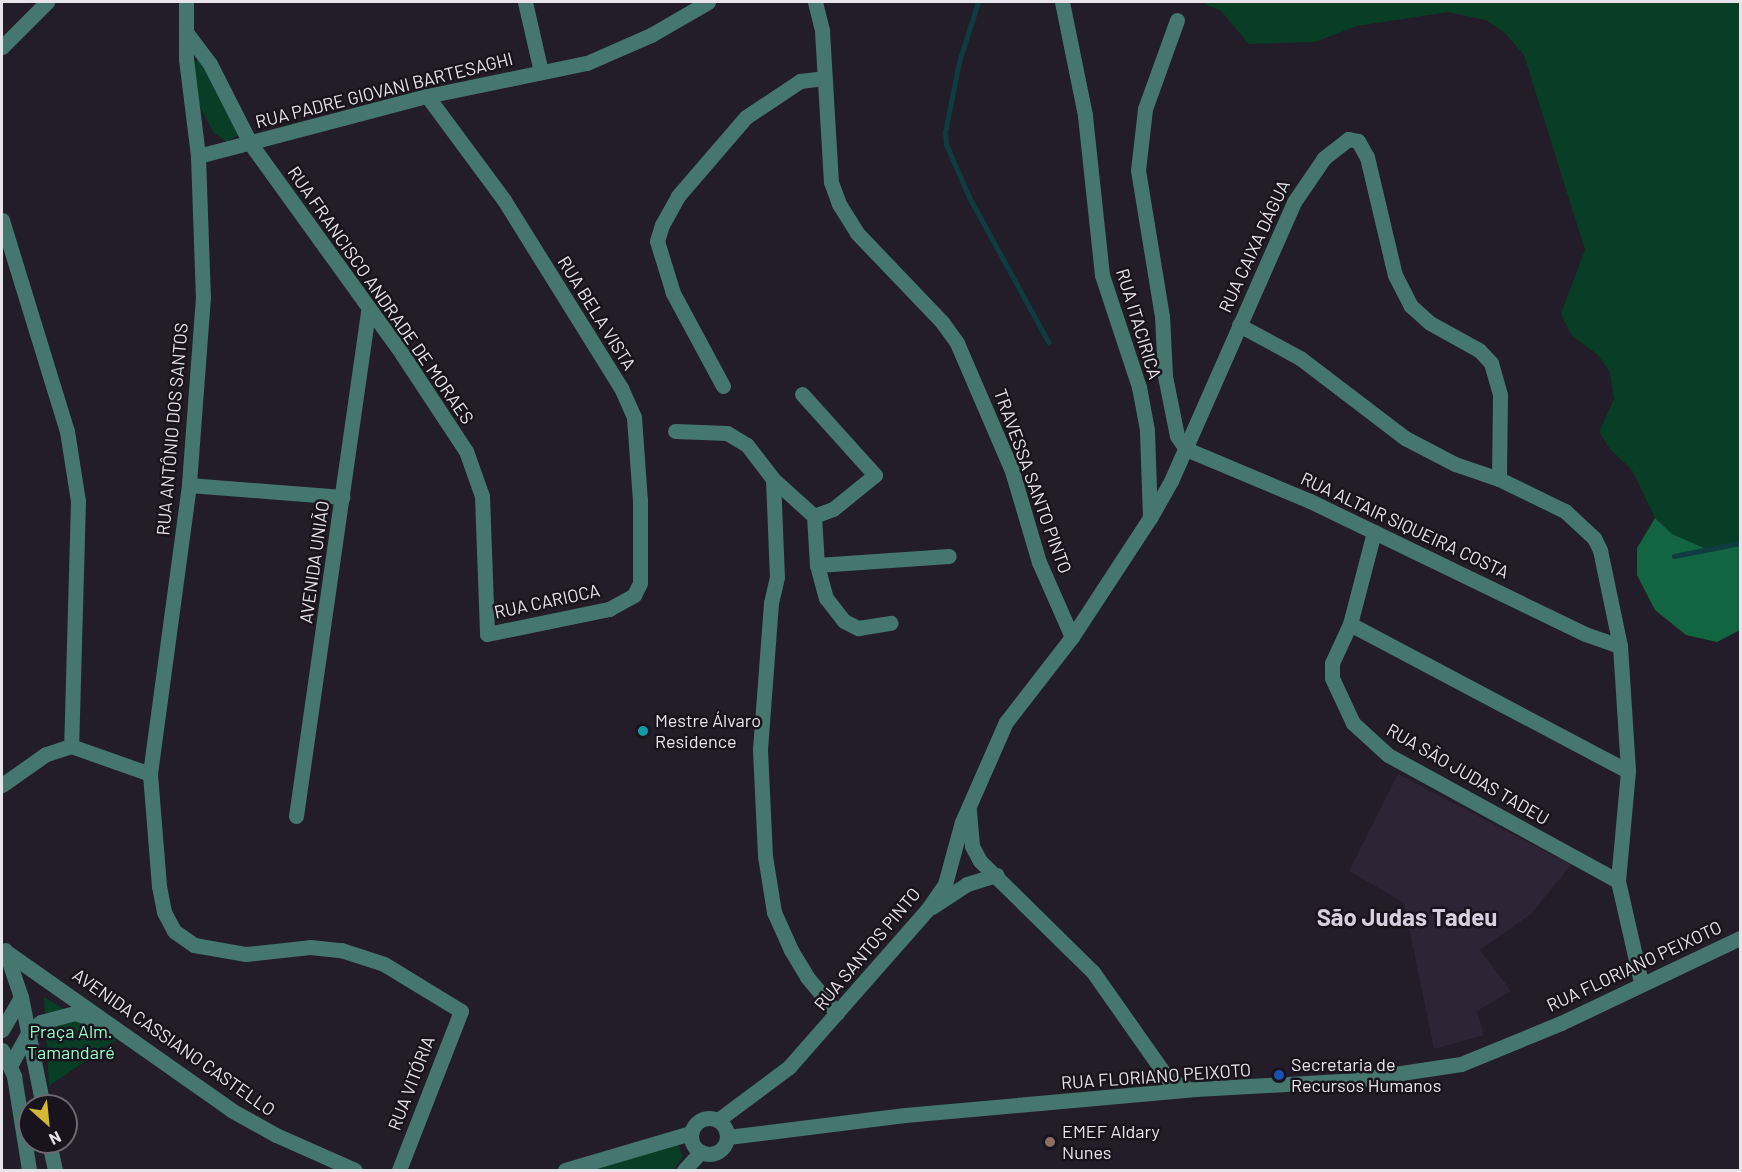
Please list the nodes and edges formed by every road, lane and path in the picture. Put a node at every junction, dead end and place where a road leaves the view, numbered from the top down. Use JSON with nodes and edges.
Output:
{"nodes":[{"id":1,"x":47,"y":2,"type":"edge"},
{"id":2,"x":186,"y":2,"type":"edge"},
{"id":3,"x":525,"y":2,"type":"edge"},
{"id":4,"x":708,"y":2,"type":"edge"},
{"id":5,"x":1062,"y":2,"type":"edge"},
{"id":6,"x":821,"y":4,"type":"edge"},
{"id":7,"x":1177,"y":20,"type":"dead end"},
{"id":8,"x":186,"y":32,"type":"junction"},
{"id":9,"x":2,"y":47,"type":"edge"},
{"id":10,"x":541,"y":72,"type":"junction"},
{"id":11,"x":824,"y":78,"type":"junction"},
{"id":12,"x":427,"y":96,"type":"junction"},
{"id":13,"x":250,"y":143,"type":"junction"},
{"id":14,"x":198,"y":156,"type":"junction"},
{"id":15,"x":2,"y":220,"type":"edge"},
{"id":16,"x":5,"y":254,"type":"edge"},
{"id":17,"x":368,"y":312,"type":"junction"},
{"id":18,"x":1239,"y":325,"type":"junction"},
{"id":19,"x":723,"y":386,"type":"dead end"},
{"id":20,"x":802,"y":394,"type":"dead end"},
{"id":21,"x":675,"y":431,"type":"dead end"},
{"id":22,"x":1181,"y":442,"type":"junction"},
{"id":23,"x":773,"y":479,"type":"junction"},
{"id":24,"x":1499,"y":479,"type":"junction"},
{"id":25,"x":189,"y":485,"type":"junction"},
{"id":26,"x":343,"y":497,"type":"junction"},
{"id":27,"x":814,"y":516,"type":"junction"},
{"id":28,"x":1150,"y":518,"type":"junction"},
{"id":29,"x":1374,"y":532,"type":"junction"},
{"id":30,"x":949,"y":556,"type":"dead end"},
{"id":31,"x":817,"y":565,"type":"junction"},
{"id":32,"x":640,"y":583,"type":"joint"},
{"id":33,"x":891,"y":623,"type":"dead end"},
{"id":34,"x":1350,"y":624,"type":"junction"},
{"id":35,"x":487,"y":634,"type":"joint"},
{"id":36,"x":1072,"y":637,"type":"junction"},
{"id":37,"x":1620,"y":646,"type":"junction"},
{"id":38,"x":71,"y":746,"type":"junction"},
{"id":39,"x":1628,"y":771,"type":"junction"},
{"id":40,"x":150,"y":774,"type":"junction"},
{"id":41,"x":2,"y":785,"type":"edge"},
{"id":42,"x":968,"y":808,"type":"junction"},
{"id":43,"x":296,"y":816,"type":"dead end"},
{"id":44,"x":997,"y":875,"type":"junction"},
{"id":45,"x":1618,"y":881,"type":"junction"},
{"id":46,"x":927,"y":910,"type":"junction"},
{"id":47,"x":1740,"y":938,"type":"edge"},
{"id":48,"x":5,"y":949,"type":"edge"},
{"id":49,"x":1641,"y":982,"type":"junction"},
{"id":50,"x":21,"y":997,"type":"junction"},
{"id":51,"x":460,"y":1011,"type":"joint"},
{"id":52,"x":837,"y":1013,"type":"junction"},
{"id":53,"x":109,"y":1023,"type":"junction"},
{"id":54,"x":2,"y":1030,"type":"edge"},
{"id":55,"x":29,"y":1032,"type":"junction"},
{"id":56,"x":2,"y":1050,"type":"edge"},
{"id":57,"x":1155,"y":1060,"type":"junction"},
{"id":58,"x":11,"y":1064,"type":"junction"},
{"id":59,"x":1196,"y":1089,"type":"junction"},
{"id":60,"x":41,"y":1094,"type":"edge"},
{"id":61,"x":1138,"y":1095,"type":"junction"},
{"id":62,"x":718,"y":1120,"type":"junction"},
{"id":63,"x":691,"y":1133,"type":"junction"},
{"id":64,"x":728,"y":1137,"type":"junction"},
{"id":65,"x":701,"y":1152,"type":"junction"},
{"id":66,"x":52,"y":1154,"type":"edge"},
{"id":67,"x":29,"y":1170,"type":"edge"},
{"id":68,"x":55,"y":1170,"type":"edge"},
{"id":69,"x":355,"y":1170,"type":"edge"},
{"id":70,"x":399,"y":1170,"type":"edge"},
{"id":71,"x":565,"y":1170,"type":"edge"},
{"id":72,"x":684,"y":1170,"type":"edge"}],
"edges":[{"from":1,"to":9,"type":"street"},
{"from":2,"to":8,"type":"street","name":"RUA ANTÔNIO DOS SANTOS"},
{"from":3,"to":10,"type":"street"},
{"from":4,"to":10,"type":"street","name":"RUA PADRE GIOVANI BARTESAGHI"},
{"from":5,"to":28,"type":"street","name":"RUA ITACIRICA"},
{"from":6,"to":11,"type":"street","name":"TRAVESSA SANTO PINTO"},
{"from":7,"to":22,"type":"street"},
{"from":8,"to":13,"type":"street","name":"RUA FRANCISCO ANDRADE DE MORAES"},
{"from":8,"to":14,"type":"street","name":"RUA ANTÔNIO DOS SANTOS"},
{"from":10,"to":12,"type":"street","name":"RUA PADRE GIOVANI BARTESAGHI"},
{"from":11,"to":19,"type":"street"},
{"from":11,"to":36,"type":"street","name":"TRAVESSA SANTO PINTO"},
{"from":12,"to":13,"type":"street","name":"RUA PADRE GIOVANI BARTESAGHI"},
{"from":12,"to":32,"type":"street","name":"RUA BELA VISTA"},
{"from":13,"to":14,"type":"street","name":"RUA PADRE GIOVANI BARTESAGHI"},
{"from":13,"to":17,"type":"street","name":"RUA FRANCISCO ANDRADE DE MORAES"},
{"from":14,"to":25,"type":"street","name":"RUA ANTÔNIO DOS SANTOS"},
{"from":15,"to":16,"type":"street"},
{"from":16,"to":38,"type":"street"},
{"from":17,"to":26,"type":"street","name":"AVENIDA UNIÃO"},
{"from":17,"to":35,"type":"street","name":"RUA FRANCISCO ANDRADE DE MORAES"},
{"from":18,"to":22,"type":"street","name":"RUA CAIXA DÁGUA"},
{"from":18,"to":24,"type":"street"},
{"from":18,"to":24,"type":"street","name":"RUA CAIXA DÁGUA"},
{"from":20,"to":27,"type":"street"},
{"from":21,"to":23,"type":"street"},
{"from":22,"to":28,"type":"street","name":"RUA CAIXA DÁGUA"},
{"from":22,"to":29,"type":"street","name":"RUA ALTAIR SIQUEIRA COSTA"},
{"from":23,"to":27,"type":"street"},
{"from":23,"to":52,"type":"street"},
{"from":24,"to":37,"type":"street"},
{"from":25,"to":26,"type":"street"},
{"from":25,"to":40,"type":"street","name":"RUA ANTÔNIO DOS SANTOS"},
{"from":26,"to":43,"type":"street","name":"AVENIDA UNIÃO"},
{"from":27,"to":31,"type":"street"},
{"from":28,"to":36,"type":"street"},
{"from":29,"to":34,"type":"street","name":"RUA SÃO JUDAS TADEU"},
{"from":29,"to":37,"type":"street","name":"RUA ALTAIR SIQUEIRA COSTA"},
{"from":30,"to":31,"type":"street"},
{"from":31,"to":33,"type":"street"},
{"from":32,"to":35,"type":"street","name":"RUA CARIOCA"},
{"from":34,"to":39,"type":"street"},
{"from":34,"to":45,"type":"street","name":"RUA SÃO JUDAS TADEU"},
{"from":36,"to":42,"type":"street"},
{"from":37,"to":39,"type":"street"},
{"from":38,"to":40,"type":"street"},
{"from":38,"to":41,"type":"street"},
{"from":39,"to":45,"type":"street"},
{"from":40,"to":51,"type":"street","name":"RUA ANTÔNIO DOS SANTOS"},
{"from":42,"to":44,"type":"street"},
{"from":42,"to":46,"type":"street","name":"RUA SANTOS PINTO"},
{"from":44,"to":46,"type":"street"},
{"from":44,"to":57,"type":"street"},
{"from":45,"to":49,"type":"street"},
{"from":46,"to":52,"type":"street","name":"RUA SANTOS PINTO"},
{"from":47,"to":49,"type":"street","name":"RUA FLORIANO PEIXOTO"},
{"from":48,"to":50,"type":"street"},
{"from":48,"to":53,"type":"street","name":"AVENIDA CASSIANO CASTELLO"},
{"from":49,"to":59,"type":"street","name":"RUA FLORIANO PEIXOTO"},
{"from":50,"to":54,"type":"street"},
{"from":50,"to":55,"type":"street"},
{"from":51,"to":70,"type":"street","name":"RUA VITÓRIA"},
{"from":52,"to":62,"type":"street","name":"RUA SANTOS PINTO"},
{"from":53,"to":55,"type":"street"},
{"from":53,"to":69,"type":"street","name":"AVENIDA CASSIANO CASTELLO"},
{"from":55,"to":58,"type":"street"},
{"from":55,"to":60,"type":"street"},
{"from":56,"to":58,"type":"street"},
{"from":57,"to":59,"type":"street"},
{"from":57,"to":61,"type":"street"},
{"from":58,"to":67,"type":"street"},
{"from":59,"to":61,"type":"street","name":"RUA FLORIANO PEIXOTO"},
{"from":61,"to":64,"type":"street","name":"RUA FLORIANO PEIXOTO"},
{"from":62,"to":63,"type":"street"},
{"from":62,"to":64,"type":"street"},
{"from":63,"to":65,"type":"street"},
{"from":63,"to":71,"type":"street"},
{"from":64,"to":65,"type":"street"},
{"from":65,"to":72,"type":"street"},
{"from":66,"to":68,"type":"street"}]}
